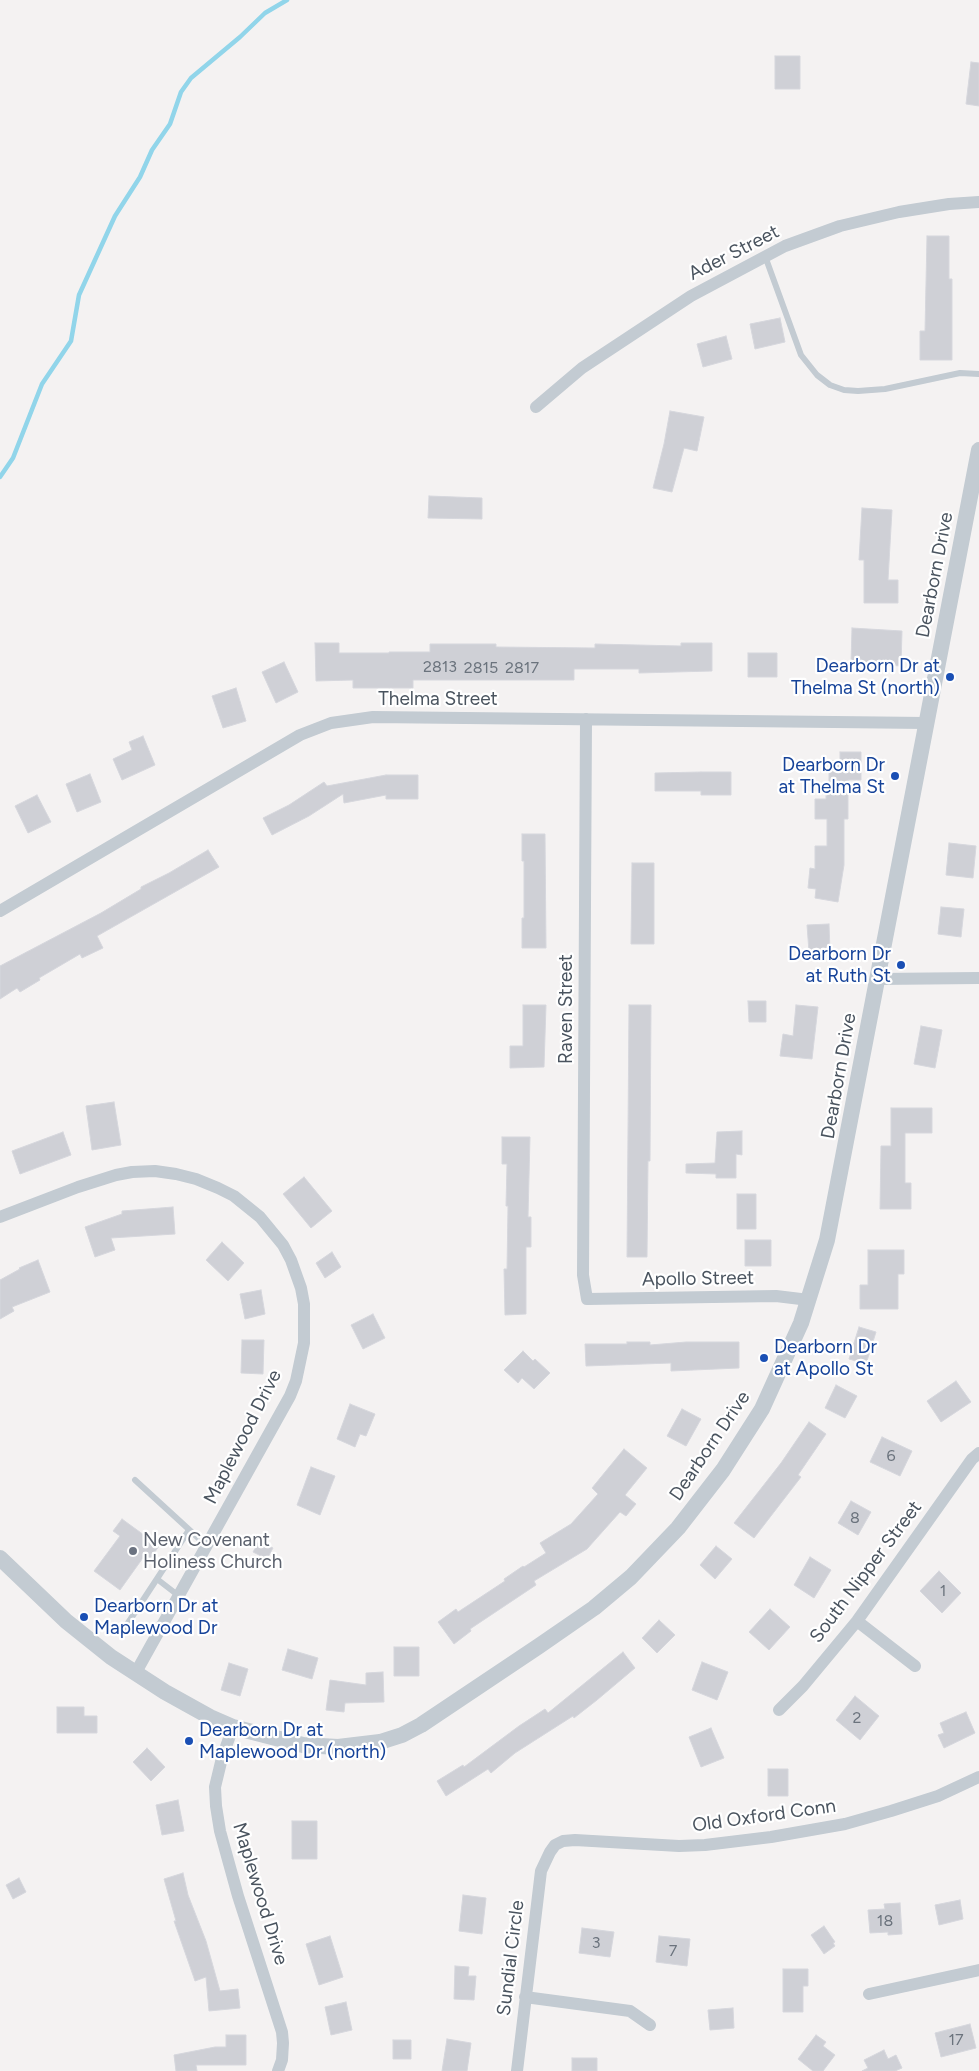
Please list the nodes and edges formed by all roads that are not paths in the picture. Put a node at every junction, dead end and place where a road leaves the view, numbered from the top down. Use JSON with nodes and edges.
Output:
{"nodes":[{"id":1,"x":979,"y":202,"type":"edge"},
{"id":2,"x":765,"y":256,"type":"junction"},
{"id":3,"x":979,"y":374,"type":"edge"},
{"id":4,"x":536,"y":407,"type":"dead end"},
{"id":5,"x":979,"y":450,"type":"edge"},
{"id":6,"x":586,"y":719,"type":"junction"},
{"id":7,"x":926,"y":723,"type":"junction"},
{"id":8,"x":0,"y":911,"type":"edge"},
{"id":9,"x":979,"y":978,"type":"edge"},
{"id":10,"x":877,"y":979,"type":"junction"},
{"id":11,"x":0,"y":1217,"type":"edge"},
{"id":12,"x":587,"y":1299,"type":"joint"},
{"id":13,"x":809,"y":1300,"type":"junction"},
{"id":14,"x":979,"y":1453,"type":"edge"},
{"id":15,"x":135,"y":1480,"type":"dead end"},
{"id":16,"x":190,"y":1530,"type":"junction"},
{"id":17,"x":207,"y":1546,"type":"junction"},
{"id":18,"x":0,"y":1558,"type":"edge"},
{"id":19,"x":157,"y":1579,"type":"junction"},
{"id":20,"x":179,"y":1596,"type":"junction"},
{"id":21,"x":856,"y":1621,"type":"junction"},
{"id":22,"x":124,"y":1629,"type":"dead end"},
{"id":23,"x":915,"y":1666,"type":"dead end"},
{"id":24,"x":135,"y":1674,"type":"junction"},
{"id":25,"x":779,"y":1710,"type":"dead end"},
{"id":26,"x":233,"y":1727,"type":"junction"},
{"id":27,"x":979,"y":1777,"type":"edge"},
{"id":28,"x":550,"y":1852,"type":"joint"},
{"id":29,"x":979,"y":1970,"type":"edge"},
{"id":30,"x":869,"y":1994,"type":"dead end"},
{"id":31,"x":525,"y":1997,"type":"junction"},
{"id":32,"x":650,"y":2026,"type":"dead end"},
{"id":33,"x":278,"y":2071,"type":"edge"},
{"id":34,"x":516,"y":2071,"type":"edge"}],
"edges":[{"from":1,"to":2,"type":"street","name":"Ader Street"},
{"from":2,"to":3,"type":"lane"},
{"from":2,"to":4,"type":"street","name":"Ader Street"},
{"from":5,"to":7,"type":"street","name":"Dearborn Drive"},
{"from":6,"to":7,"type":"street","name":"Thelma Street"},
{"from":6,"to":8,"type":"street","name":"Thelma Street"},
{"from":6,"to":12,"type":"street","name":"Raven Street"},
{"from":7,"to":10,"type":"street","name":"Dearborn Drive"},
{"from":9,"to":10,"type":"street"},
{"from":10,"to":13,"type":"street","name":"Dearborn Drive"},
{"from":11,"to":17,"type":"street","name":"Maplewood Drive"},
{"from":12,"to":13,"type":"street","name":"Apollo Street"},
{"from":13,"to":26,"type":"street","name":"Dearborn Drive"},
{"from":14,"to":21,"type":"street","name":"South Nipper Street"},
{"from":15,"to":16,"type":"lane"},
{"from":16,"to":17,"type":"lane"},
{"from":16,"to":19,"type":"lane"},
{"from":17,"to":20,"type":"street","name":"Maplewood Drive"},
{"from":18,"to":24,"type":"street","name":"Dearborn Drive"},
{"from":19,"to":20,"type":"lane"},
{"from":19,"to":22,"type":"lane"},
{"from":20,"to":24,"type":"street","name":"Maplewood Drive"},
{"from":21,"to":23,"type":"street"},
{"from":21,"to":25,"type":"street","name":"South Nipper Street"},
{"from":24,"to":26,"type":"street","name":"Dearborn Drive"},
{"from":26,"to":33,"type":"street","name":"Maplewood Drive"},
{"from":27,"to":28,"type":"street","name":"Old Oxford Conn"},
{"from":28,"to":31,"type":"street","name":"Sundial Circle"},
{"from":29,"to":30,"type":"street"},
{"from":31,"to":32,"type":"street"},
{"from":31,"to":34,"type":"street","name":"Sundial Circle"}]}
